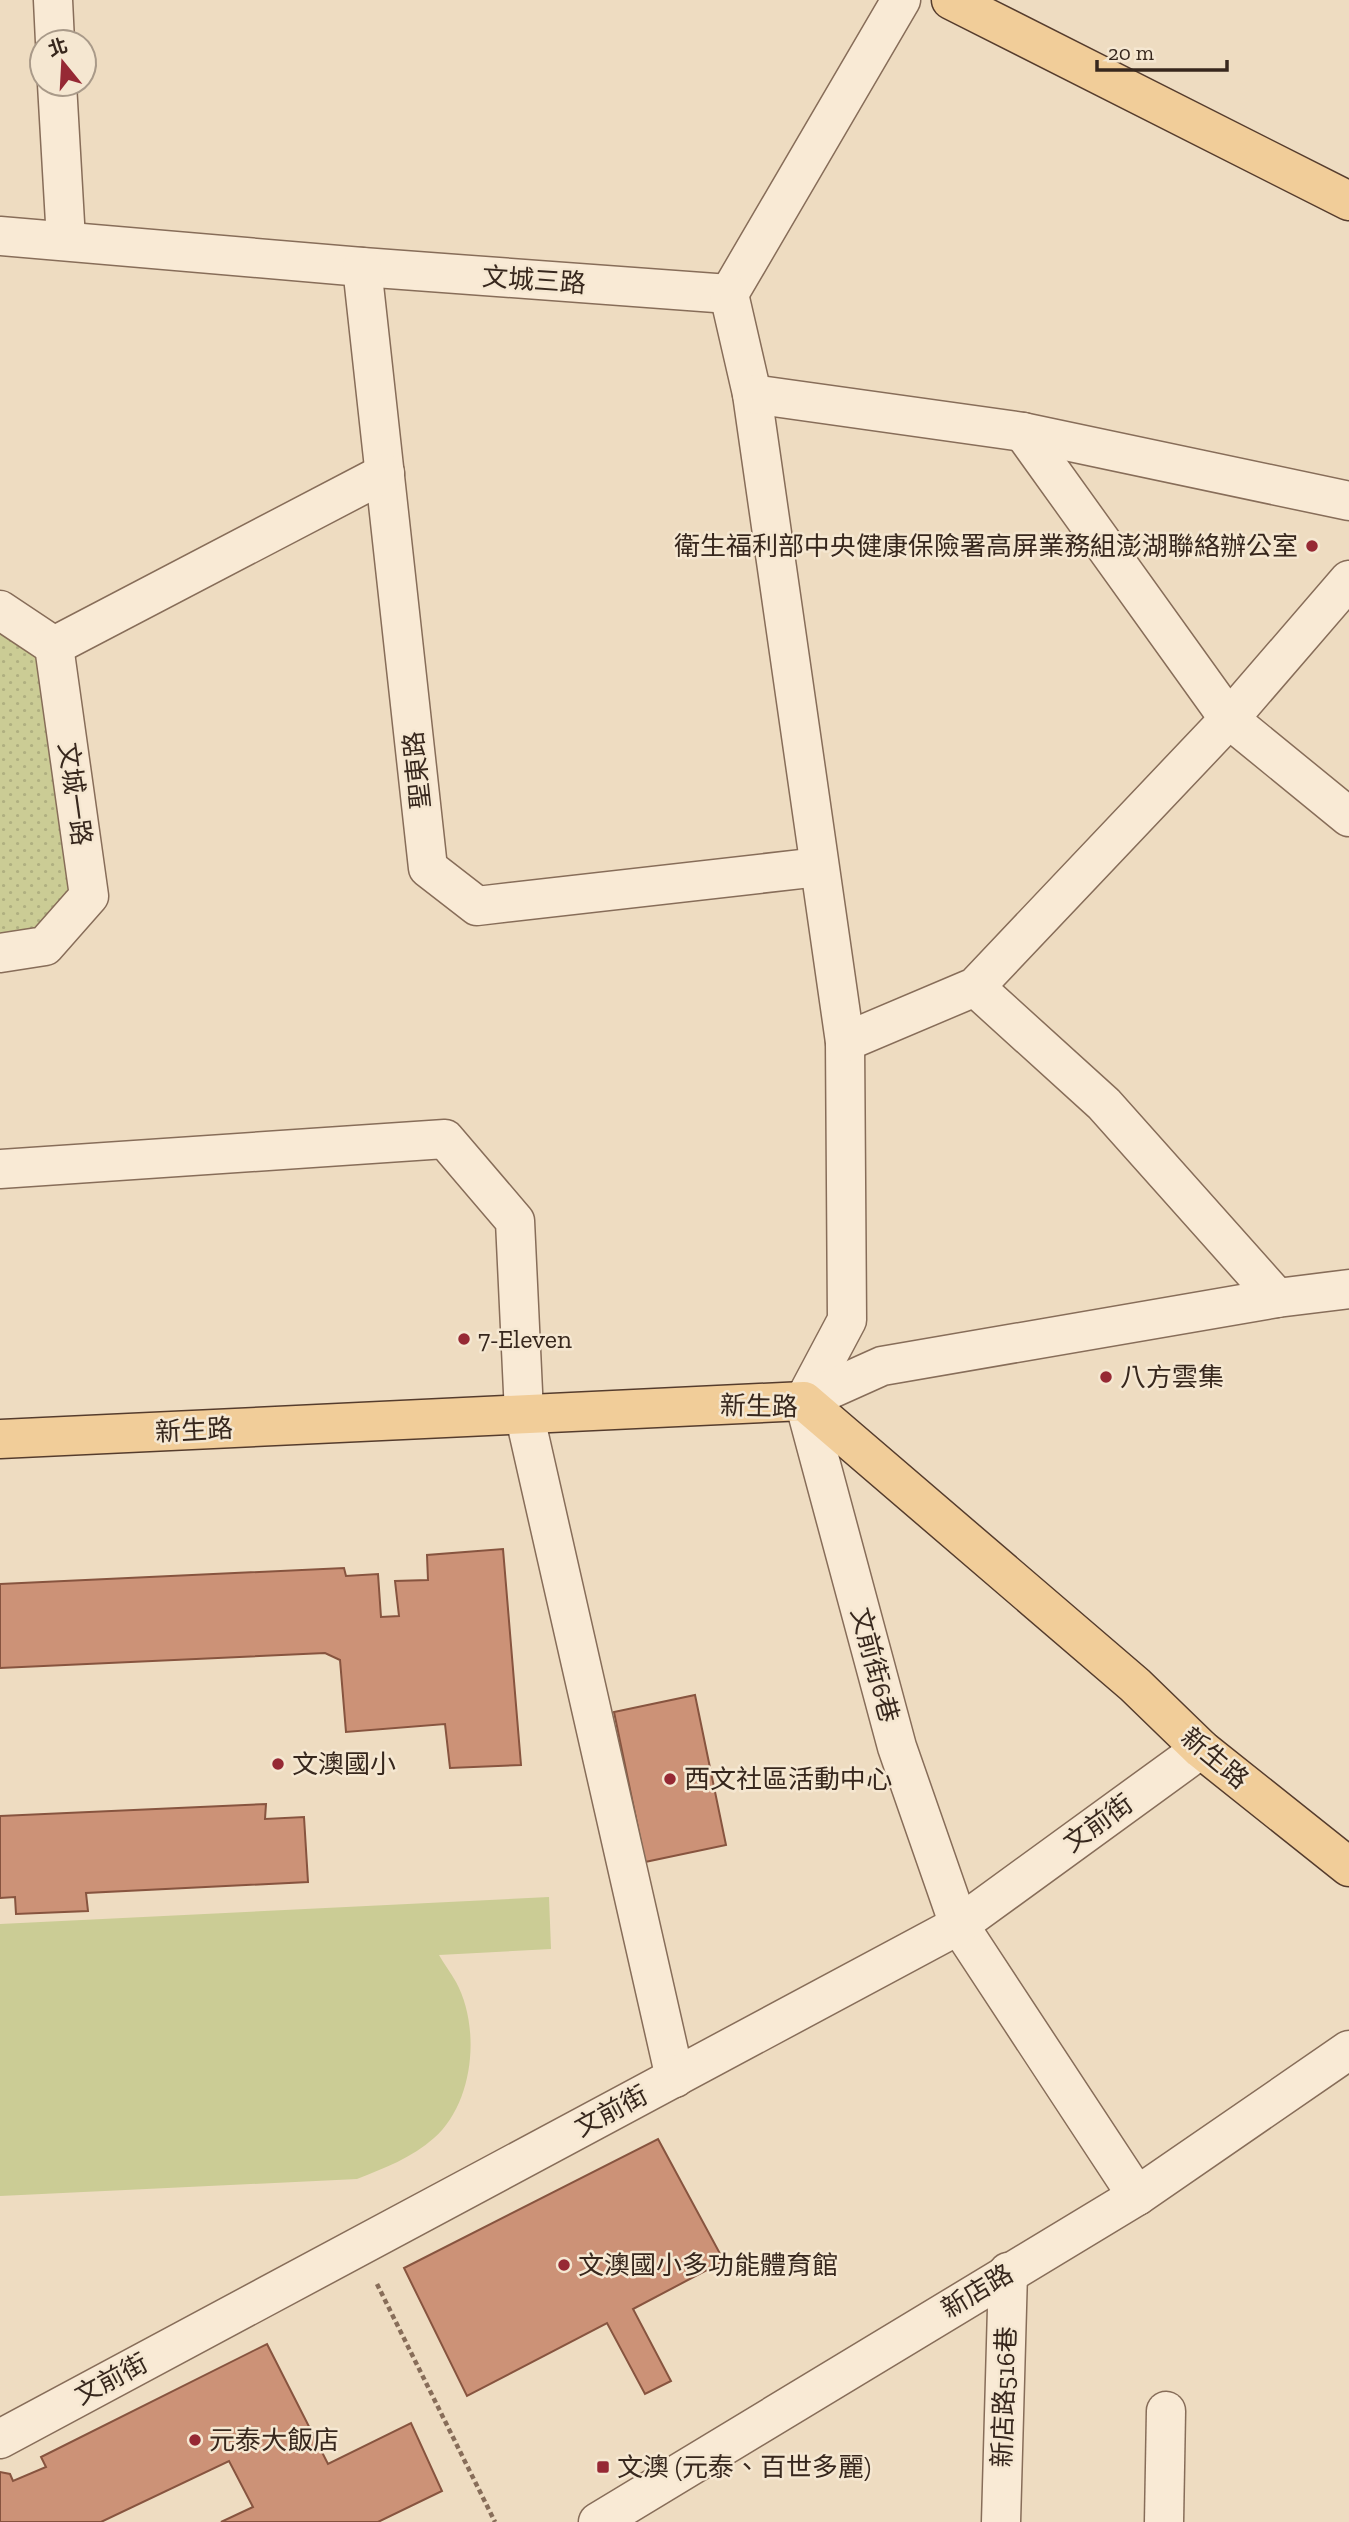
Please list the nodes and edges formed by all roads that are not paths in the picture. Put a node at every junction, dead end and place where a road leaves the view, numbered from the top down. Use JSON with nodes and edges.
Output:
{"nodes":[{"id":1,"x":53,"y":0,"type":"edge"},
{"id":2,"x":901,"y":0,"type":"edge"},
{"id":3,"x":951,"y":0,"type":"edge"},
{"id":4,"x":54,"y":28,"type":"edge"},
{"id":5,"x":58,"y":98,"type":"edge"},
{"id":6,"x":1349,"y":201,"type":"edge"},
{"id":7,"x":0,"y":236,"type":"edge"},
{"id":8,"x":66,"y":240,"type":"junction"},
{"id":9,"x":362,"y":267,"type":"junction"},
{"id":10,"x":729,"y":294,"type":"junction"},
{"id":11,"x":752,"y":394,"type":"junction"},
{"id":12,"x":1023,"y":432,"type":"junction"},
{"id":13,"x":385,"y":473,"type":"junction"},
{"id":14,"x":1349,"y":501,"type":"edge"},
{"id":15,"x":1349,"y":580,"type":"edge"},
{"id":16,"x":0,"y":610,"type":"edge"},
{"id":17,"x":54,"y":646,"type":"junction"},
{"id":18,"x":1229,"y":719,"type":"junction"},
{"id":19,"x":1349,"y":817,"type":"edge"},
{"id":20,"x":819,"y":867,"type":"junction"},
{"id":21,"x":0,"y":953,"type":"edge"},
{"id":22,"x":975,"y":987,"type":"junction"},
{"id":23,"x":845,"y":1042,"type":"junction"},
{"id":24,"x":0,"y":1169,"type":"edge"},
{"id":25,"x":1349,"y":1289,"type":"edge"},
{"id":26,"x":1277,"y":1298,"type":"junction"},
{"id":27,"x":804,"y":1401,"type":"junction"},
{"id":28,"x":524,"y":1413,"type":"junction"},
{"id":29,"x":0,"y":1440,"type":"edge"},
{"id":30,"x":1201,"y":1749,"type":"junction"},
{"id":31,"x":1349,"y":1867,"type":"edge"},
{"id":32,"x":959,"y":1925,"type":"junction"},
{"id":33,"x":1349,"y":2050,"type":"edge"},
{"id":34,"x":674,"y":2078,"type":"junction"},
{"id":35,"x":1138,"y":2196,"type":"junction"},
{"id":36,"x":1008,"y":2272,"type":"junction"},
{"id":37,"x":1166,"y":2410,"type":"dead end"},
{"id":38,"x":0,"y":2439,"type":"edge"},
{"id":39,"x":598,"y":2522,"type":"edge"},
{"id":40,"x":1001,"y":2522,"type":"edge"},
{"id":41,"x":1164,"y":2522,"type":"edge"}],
"edges":[{"from":1,"to":4,"type":"street"},
{"from":2,"to":10,"type":"street"},
{"from":3,"to":6,"type":"main road"},
{"from":5,"to":8,"type":"street"},
{"from":7,"to":8,"type":"street","name":"文城三路"},
{"from":8,"to":9,"type":"street","name":"文城三路"},
{"from":9,"to":10,"type":"street","name":"文城三路"},
{"from":9,"to":13,"type":"street","name":"聖東路"},
{"from":10,"to":11,"type":"street"},
{"from":11,"to":12,"type":"street"},
{"from":11,"to":20,"type":"street"},
{"from":12,"to":14,"type":"street"},
{"from":12,"to":18,"type":"street"},
{"from":13,"to":17,"type":"street"},
{"from":13,"to":20,"type":"street","name":"聖東路"},
{"from":15,"to":18,"type":"street"},
{"from":16,"to":17,"type":"street"},
{"from":17,"to":21,"type":"street","name":"文城一路"},
{"from":18,"to":19,"type":"street"},
{"from":18,"to":22,"type":"street"},
{"from":20,"to":23,"type":"street"},
{"from":22,"to":23,"type":"street"},
{"from":22,"to":26,"type":"street"},
{"from":23,"to":27,"type":"street"},
{"from":24,"to":28,"type":"street"},
{"from":25,"to":26,"type":"street"},
{"from":26,"to":27,"type":"street"},
{"from":27,"to":28,"type":"main road","name":"新生路"},
{"from":27,"to":30,"type":"main road","name":"新生路"},
{"from":27,"to":32,"type":"street","name":"文前街6巷"},
{"from":28,"to":29,"type":"main road","name":"新生路"},
{"from":28,"to":34,"type":"street"},
{"from":30,"to":31,"type":"main road","name":"新生路"},
{"from":30,"to":32,"type":"street","name":"文前街"},
{"from":32,"to":34,"type":"street","name":"文前街"},
{"from":32,"to":35,"type":"street","name":"文前街6巷"},
{"from":33,"to":35,"type":"street","name":"新店路"},
{"from":34,"to":38,"type":"street","name":"文前街"},
{"from":35,"to":36,"type":"street","name":"新店路"},
{"from":36,"to":39,"type":"street","name":"新店路"},
{"from":36,"to":40,"type":"street","name":"新店路516巷"},
{"from":37,"to":41,"type":"street"}]}
